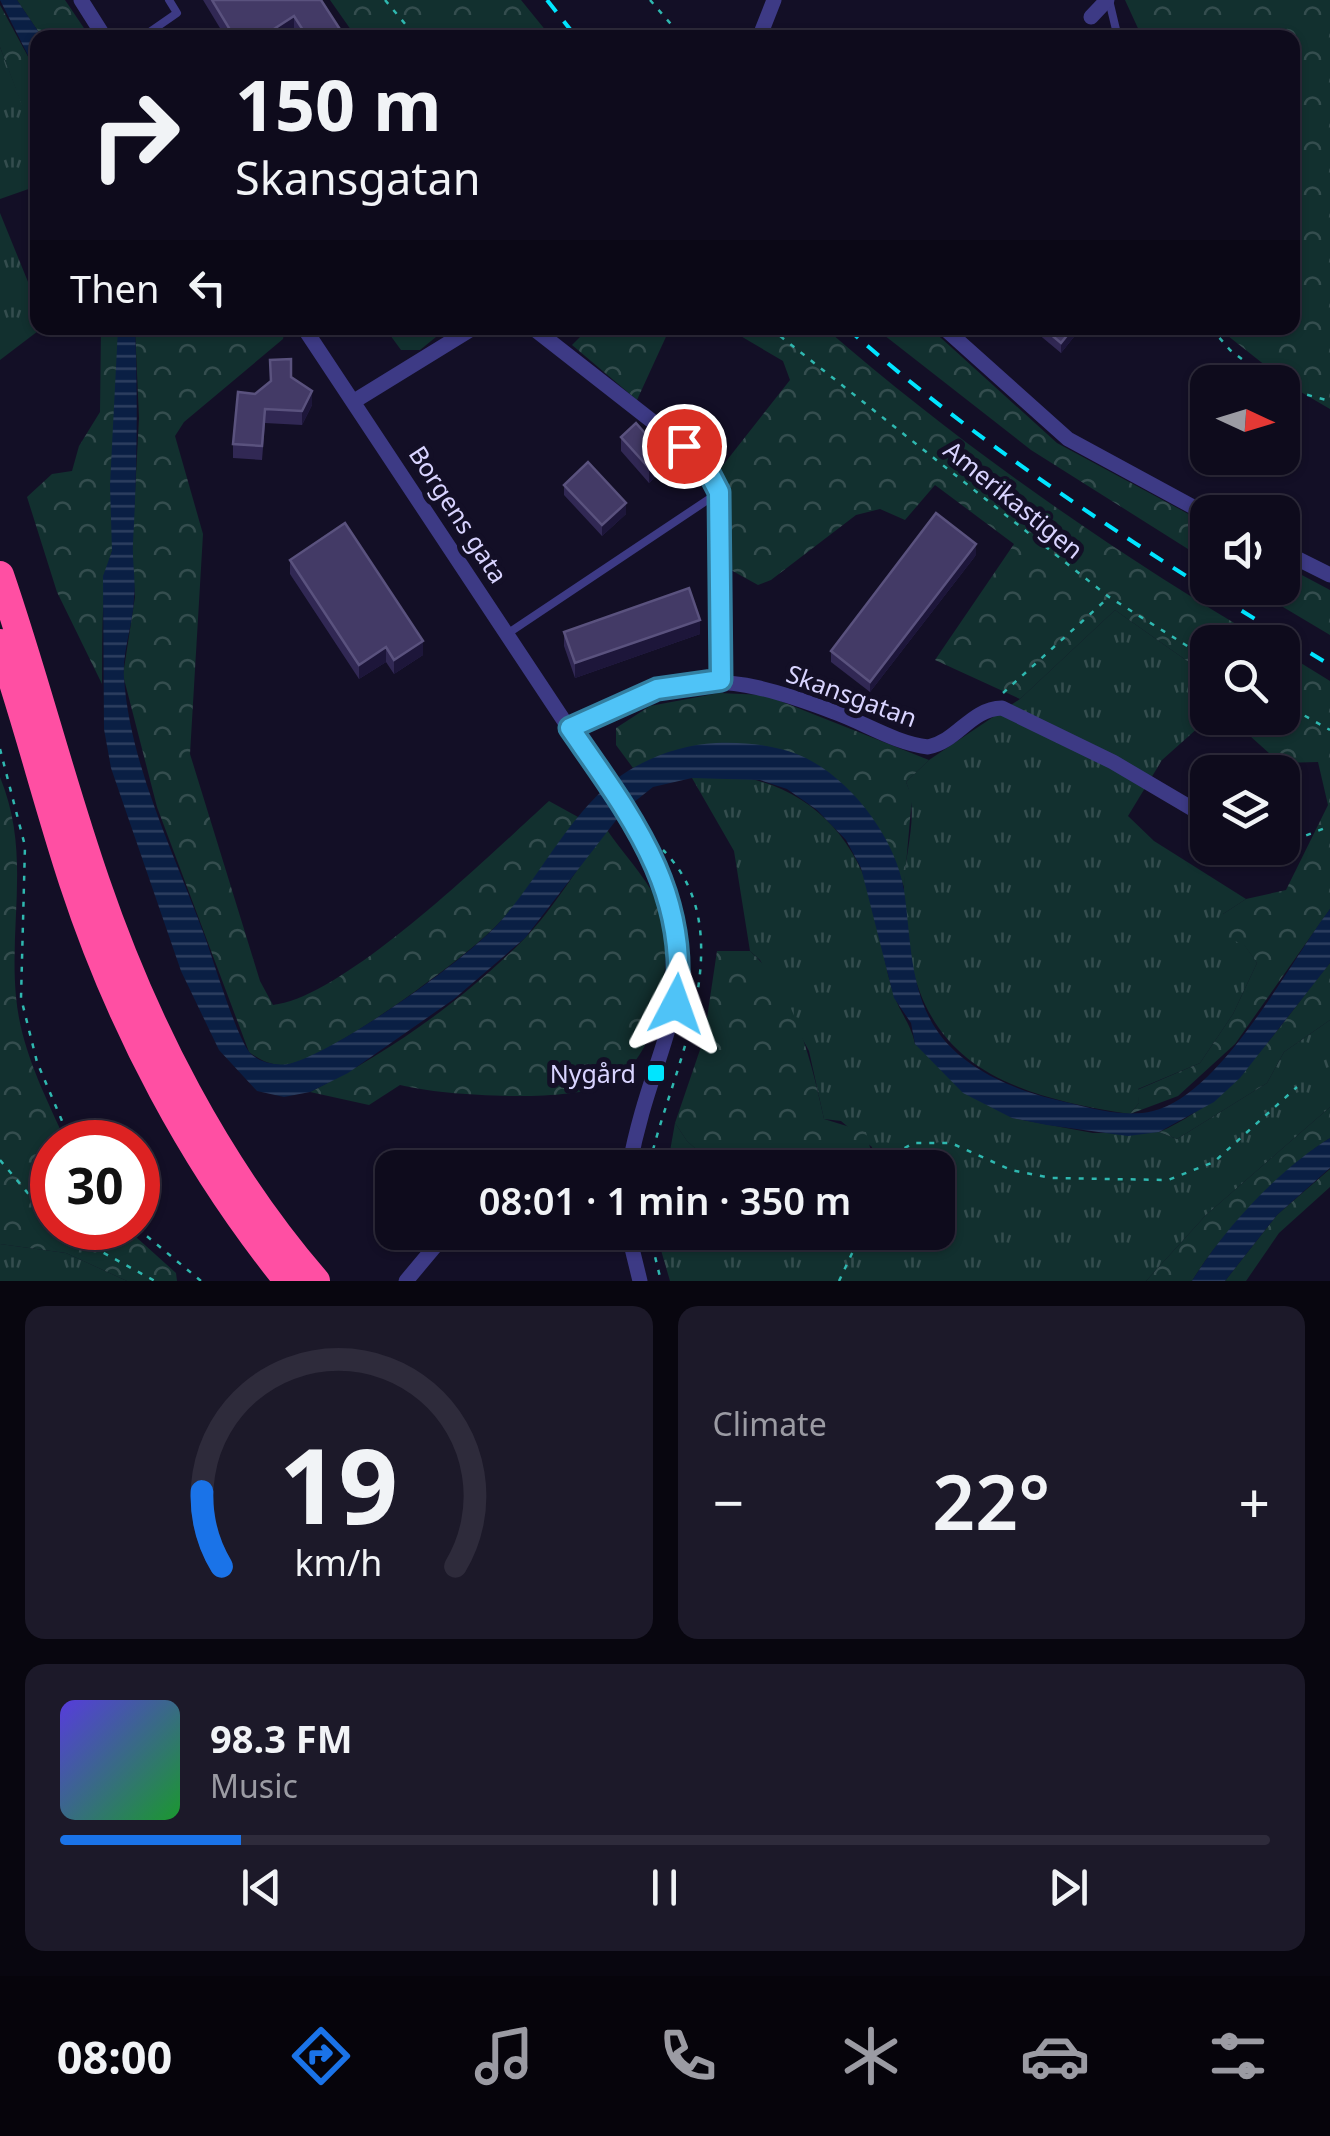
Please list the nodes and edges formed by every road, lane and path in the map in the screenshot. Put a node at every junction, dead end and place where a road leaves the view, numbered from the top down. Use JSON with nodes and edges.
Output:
{"nodes":[{"id":1,"x":80,"y":0,"type":"edge"},
{"id":2,"x":169,"y":0,"type":"edge"},
{"id":3,"x":385,"y":0,"type":"edge"},
{"id":4,"x":650,"y":0,"type":"edge"},
{"id":5,"x":774,"y":0,"type":"edge"},
{"id":6,"x":1108,"y":0,"type":"edge"},
{"id":7,"x":1091,"y":18,"type":"dead end"},
{"id":8,"x":100,"y":30,"type":"edge"},
{"id":9,"x":153,"y":30,"type":"edge"},
{"id":10,"x":410,"y":30,"type":"edge"},
{"id":11,"x":676,"y":30,"type":"edge"},
{"id":12,"x":762,"y":30,"type":"edge"},
{"id":13,"x":1116,"y":30,"type":"edge"},
{"id":14,"x":309,"y":335,"type":"edge"},
{"id":15,"x":462,"y":335,"type":"edge"},
{"id":16,"x":542,"y":335,"type":"edge"},
{"id":17,"x":779,"y":335,"type":"edge"},
{"id":18,"x":952,"y":335,"type":"edge"},
{"id":19,"x":1216,"y":335,"type":"edge"},
{"id":20,"x":1250,"y":365,"type":"edge"},
{"id":21,"x":1300,"y":393,"type":"edge"},
{"id":22,"x":356,"y":400,"type":"junction"},
{"id":23,"x":1330,"y":401,"type":"edge"},
{"id":24,"x":719,"y":492,"type":"junction"},
{"id":25,"x":1190,"y":504,"type":"edge"},
{"id":26,"x":1300,"y":561,"type":"edge"},
{"id":27,"x":1330,"y":575,"type":"edge"},
{"id":28,"x":0,"y":576,"type":"edge"},
{"id":29,"x":1109,"y":597,"type":"junction"},
{"id":30,"x":507,"y":634,"type":"junction"},
{"id":31,"x":0,"y":643,"type":"edge"},
{"id":32,"x":1190,"y":648,"type":"edge"},
{"id":33,"x":721,"y":680,"type":"junction"},
{"id":34,"x":994,"y":708,"type":"junction"},
{"id":35,"x":1300,"y":713,"type":"edge"},
{"id":36,"x":570,"y":728,"type":"junction"},
{"id":37,"x":1330,"y":730,"type":"edge"},
{"id":38,"x":0,"y":749,"type":"edge"},
{"id":39,"x":1190,"y":808,"type":"edge"},
{"id":40,"x":1330,"y":826,"type":"edge"},
{"id":41,"x":1300,"y":838,"type":"edge"},
{"id":42,"x":1297,"y":1087,"type":"dead end"},
{"id":43,"x":62,"y":1120,"type":"edge"},
{"id":44,"x":634,"y":1150,"type":"edge"},
{"id":45,"x":902,"y":1150,"type":"edge"},
{"id":46,"x":0,"y":1160,"type":"edge"},
{"id":47,"x":30,"y":1196,"type":"edge"},
{"id":48,"x":160,"y":1247,"type":"edge"},
{"id":49,"x":98,"y":1250,"type":"edge"},
{"id":50,"x":431,"y":1250,"type":"edge"},
{"id":51,"x":632,"y":1250,"type":"edge"},
{"id":52,"x":653,"y":1250,"type":"edge"},
{"id":53,"x":854,"y":1250,"type":"edge"},
{"id":54,"x":155,"y":1281,"type":"edge"},
{"id":55,"x":200,"y":1281,"type":"edge"},
{"id":56,"x":288,"y":1281,"type":"edge"},
{"id":57,"x":316,"y":1281,"type":"edge"},
{"id":58,"x":406,"y":1281,"type":"edge"},
{"id":59,"x":640,"y":1281,"type":"edge"},
{"id":60,"x":661,"y":1281,"type":"edge"},
{"id":61,"x":839,"y":1281,"type":"edge"}],
"edges":[{"from":1,"to":8,"type":"street"},
{"from":2,"to":9,"type":"lane"},
{"from":3,"to":10,"type":"path"},
{"from":4,"to":11,"type":"path"},
{"from":5,"to":12,"type":"street"},
{"from":6,"to":7,"type":"street"},
{"from":6,"to":13,"type":"lane"},
{"from":14,"to":22,"type":"street","name":"Borgens gata"},
{"from":15,"to":22,"type":"street"},
{"from":16,"to":24,"type":"street"},
{"from":17,"to":29,"type":"path","name":"Amerikastigen"},
{"from":18,"to":25,"type":"street"},
{"from":19,"to":20,"type":"path"},
{"from":21,"to":23,"type":"path"},
{"from":22,"to":30,"type":"street","name":"Borgens gata"},
{"from":24,"to":30,"type":"lane"},
{"from":24,"to":33,"type":"street"},
{"from":26,"to":27,"type":"street"},
{"from":28,"to":57,"type":"highway"},
{"from":29,"to":32,"type":"path","name":"Amerikastigen"},
{"from":29,"to":34,"type":"path"},
{"from":30,"to":36,"type":"street","name":"Borgens gata"},
{"from":31,"to":56,"type":"highway"},
{"from":33,"to":34,"type":"street","name":"Skansgatan"},
{"from":33,"to":36,"type":"street","name":"Skansgatan"},
{"from":34,"to":39,"type":"street"},
{"from":35,"to":37,"type":"path"},
{"from":36,"to":44,"type":"street","name":"Borgens gata"},
{"from":38,"to":43,"type":"path"},
{"from":40,"to":41,"type":"path"},
{"from":42,"to":45,"type":"path"},
{"from":46,"to":47,"type":"path"},
{"from":48,"to":55,"type":"path"},
{"from":49,"to":54,"type":"path"},
{"from":50,"to":58,"type":"street"},
{"from":51,"to":59,"type":"street"},
{"from":52,"to":60,"type":"path"},
{"from":53,"to":61,"type":"path"}]}
